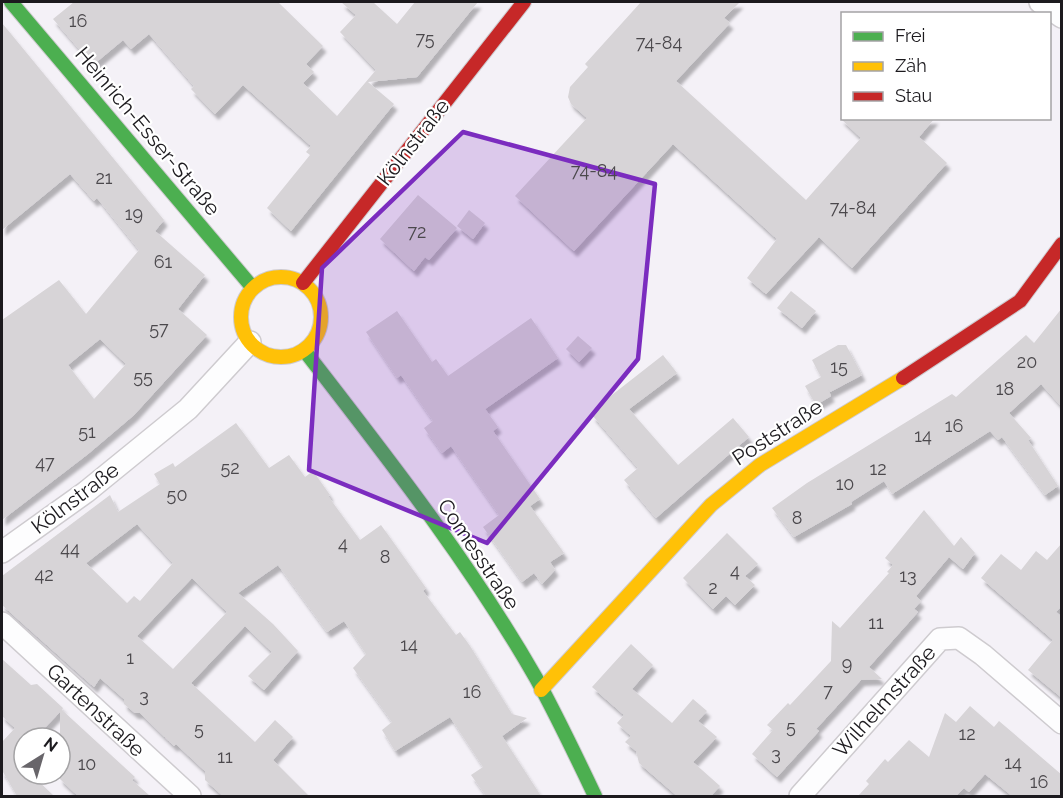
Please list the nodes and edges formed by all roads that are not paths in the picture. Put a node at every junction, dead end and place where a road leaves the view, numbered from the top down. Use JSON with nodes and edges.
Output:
{"nodes":[{"id":1,"x":10,"y":2,"type":"edge"},
{"id":2,"x":524,"y":2,"type":"edge"},
{"id":3,"x":1040,"y":2,"type":"edge"},
{"id":4,"x":1062,"y":16,"type":"edge"},
{"id":5,"x":1062,"y":244,"type":"edge"},
{"id":6,"x":303,"y":283,"type":"junction"},
{"id":7,"x":253,"y":288,"type":"junction"},
{"id":8,"x":250,"y":342,"type":"junction"},
{"id":9,"x":304,"y":350,"type":"junction"},
{"id":10,"x":2,"y":552,"type":"edge"},
{"id":11,"x":2,"y":623,"type":"edge"},
{"id":12,"x":541,"y":690,"type":"junction"},
{"id":13,"x":1062,"y":723,"type":"edge"},
{"id":14,"x":189,"y":796,"type":"edge"},
{"id":15,"x":595,"y":796,"type":"edge"},
{"id":16,"x":800,"y":796,"type":"edge"}],
"edges":[{"from":1,"to":7,"type":"main road","name":"Heinrich-Esser-Straße"},
{"from":2,"to":6,"type":"main road","name":"Kölnstraße"},
{"from":3,"to":4,"type":"street"},
{"from":5,"to":12,"type":"main road","name":"Poststraße"},
{"from":6,"to":7,"type":"main road"},
{"from":6,"to":9,"type":"main road"},
{"from":7,"to":8,"type":"main road"},
{"from":8,"to":9,"type":"main road"},
{"from":8,"to":10,"type":"street","name":"Kölnstraße"},
{"from":9,"to":12,"type":"main road","name":"Comesstraße"},
{"from":11,"to":14,"type":"street","name":"Gartenstraße"},
{"from":12,"to":15,"type":"main road","name":"Comesstraße"},
{"from":13,"to":16,"type":"street","name":"Wilhelmstraße"}]}
